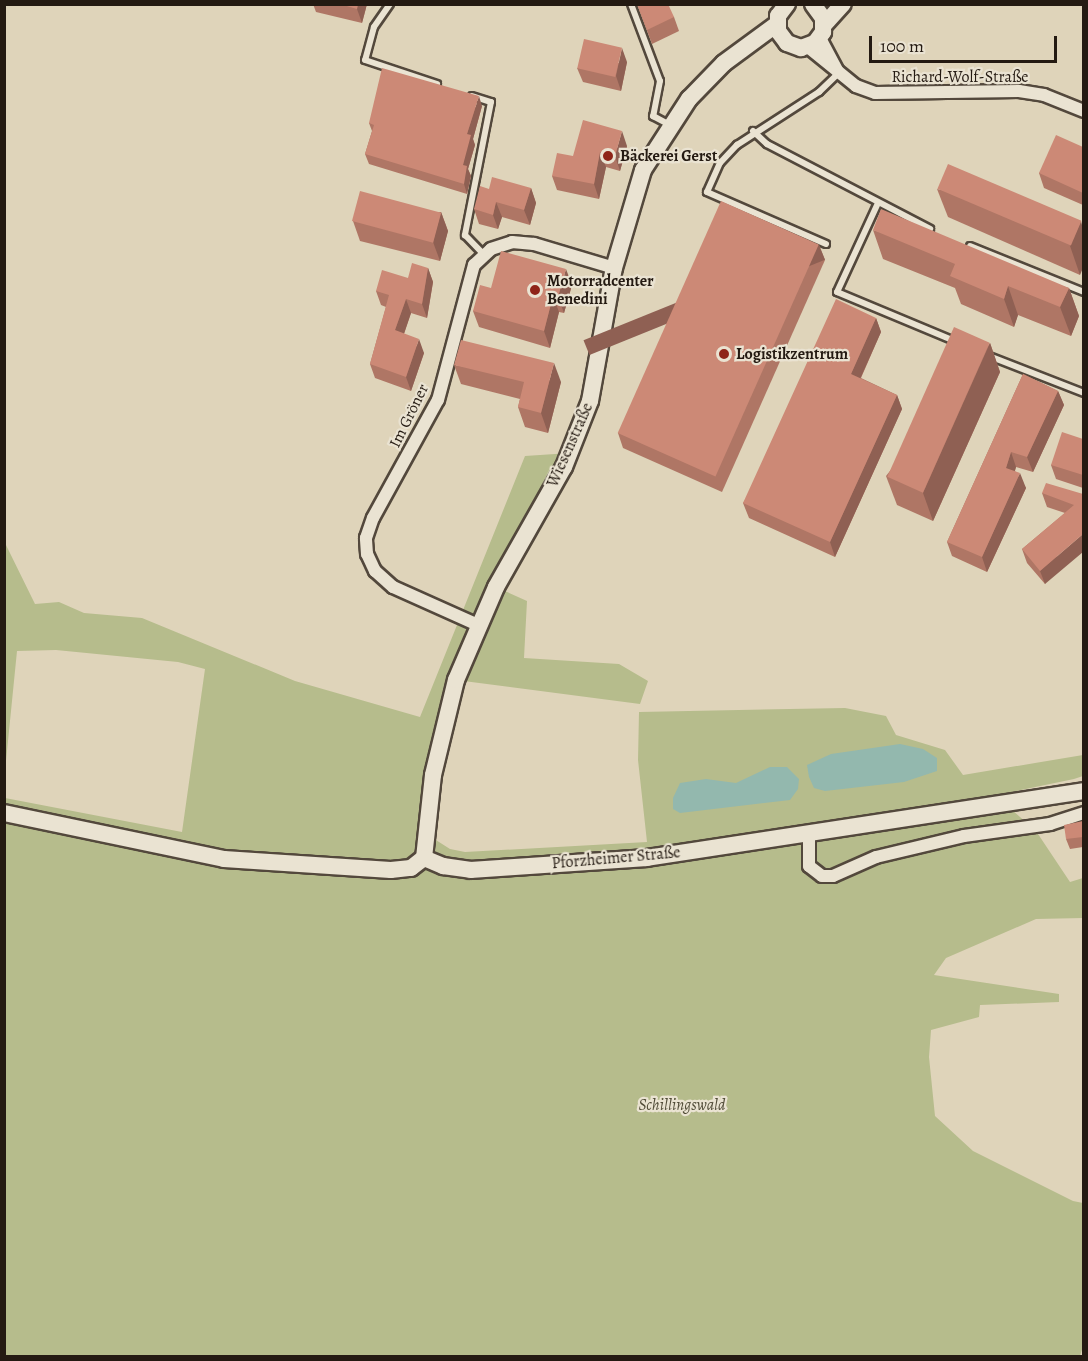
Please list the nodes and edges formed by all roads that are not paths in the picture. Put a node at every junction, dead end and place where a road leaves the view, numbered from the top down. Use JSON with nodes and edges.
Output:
{"nodes":[{"id":1,"x":390,"y":4,"type":"edge"},
{"id":2,"x":631,"y":4,"type":"edge"},
{"id":3,"x":843,"y":4,"type":"edge"},
{"id":4,"x":787,"y":5,"type":"edge"},
{"id":5,"x":816,"y":5,"type":"edge"},
{"id":6,"x":779,"y":31,"type":"junction"},
{"id":7,"x":817,"y":36,"type":"junction"},
{"id":8,"x":838,"y":73,"type":"junction"},
{"id":9,"x":449,"y":88,"type":"edge"},
{"id":10,"x":460,"y":92,"type":"edge"},
{"id":11,"x":1083,"y":111,"type":"edge"},
{"id":12,"x":670,"y":125,"type":"junction"},
{"id":13,"x":753,"y":131,"type":"junction"},
{"id":14,"x":878,"y":202,"type":"junction"},
{"id":15,"x":938,"y":233,"type":"edge"},
{"id":16,"x":958,"y":241,"type":"edge"},
{"id":17,"x":826,"y":244,"type":"dead end"},
{"id":18,"x":484,"y":255,"type":"junction"},
{"id":19,"x":614,"y":268,"type":"junction"},
{"id":20,"x":1083,"y":292,"type":"edge"},
{"id":21,"x":961,"y":344,"type":"edge"},
{"id":22,"x":981,"y":352,"type":"edge"},
{"id":23,"x":1083,"y":393,"type":"edge"},
{"id":24,"x":478,"y":625,"type":"junction"},
{"id":25,"x":1083,"y":791,"type":"edge"},
{"id":26,"x":4,"y":813,"type":"edge"},
{"id":27,"x":1083,"y":813,"type":"edge"},
{"id":28,"x":809,"y":834,"type":"junction"},
{"id":29,"x":424,"y":858,"type":"junction"}],
"edges":[{"from":1,"to":9,"type":"lane"},
{"from":2,"to":12,"type":"lane"},
{"from":3,"to":7,"type":"street"},
{"from":4,"to":6,"type":"street"},
{"from":5,"to":7,"type":"street"},
{"from":6,"to":7,"type":"street"},
{"from":6,"to":12,"type":"street","name":"Wiesenstraße"},
{"from":7,"to":8,"type":"street","name":"Richard-Wolf-Straße"},
{"from":8,"to":11,"type":"street","name":"Richard-Wolf-Straße"},
{"from":8,"to":13,"type":"lane"},
{"from":10,"to":18,"type":"lane"},
{"from":12,"to":19,"type":"street","name":"Wiesenstraße"},
{"from":13,"to":14,"type":"lane"},
{"from":13,"to":17,"type":"lane"},
{"from":14,"to":15,"type":"lane"},
{"from":14,"to":21,"type":"lane"},
{"from":16,"to":20,"type":"lane"},
{"from":18,"to":19,"type":"street"},
{"from":18,"to":24,"type":"street","name":"Im Gröner"},
{"from":19,"to":24,"type":"street","name":"Wiesenstraße"},
{"from":22,"to":23,"type":"lane"},
{"from":24,"to":29,"type":"street","name":"Wiesenstraße"},
{"from":25,"to":28,"type":"street","name":"Pforzheimer Straße"},
{"from":26,"to":29,"type":"street"},
{"from":27,"to":28,"type":"street"},
{"from":28,"to":29,"type":"street","name":"Pforzheimer Straße"}]}
